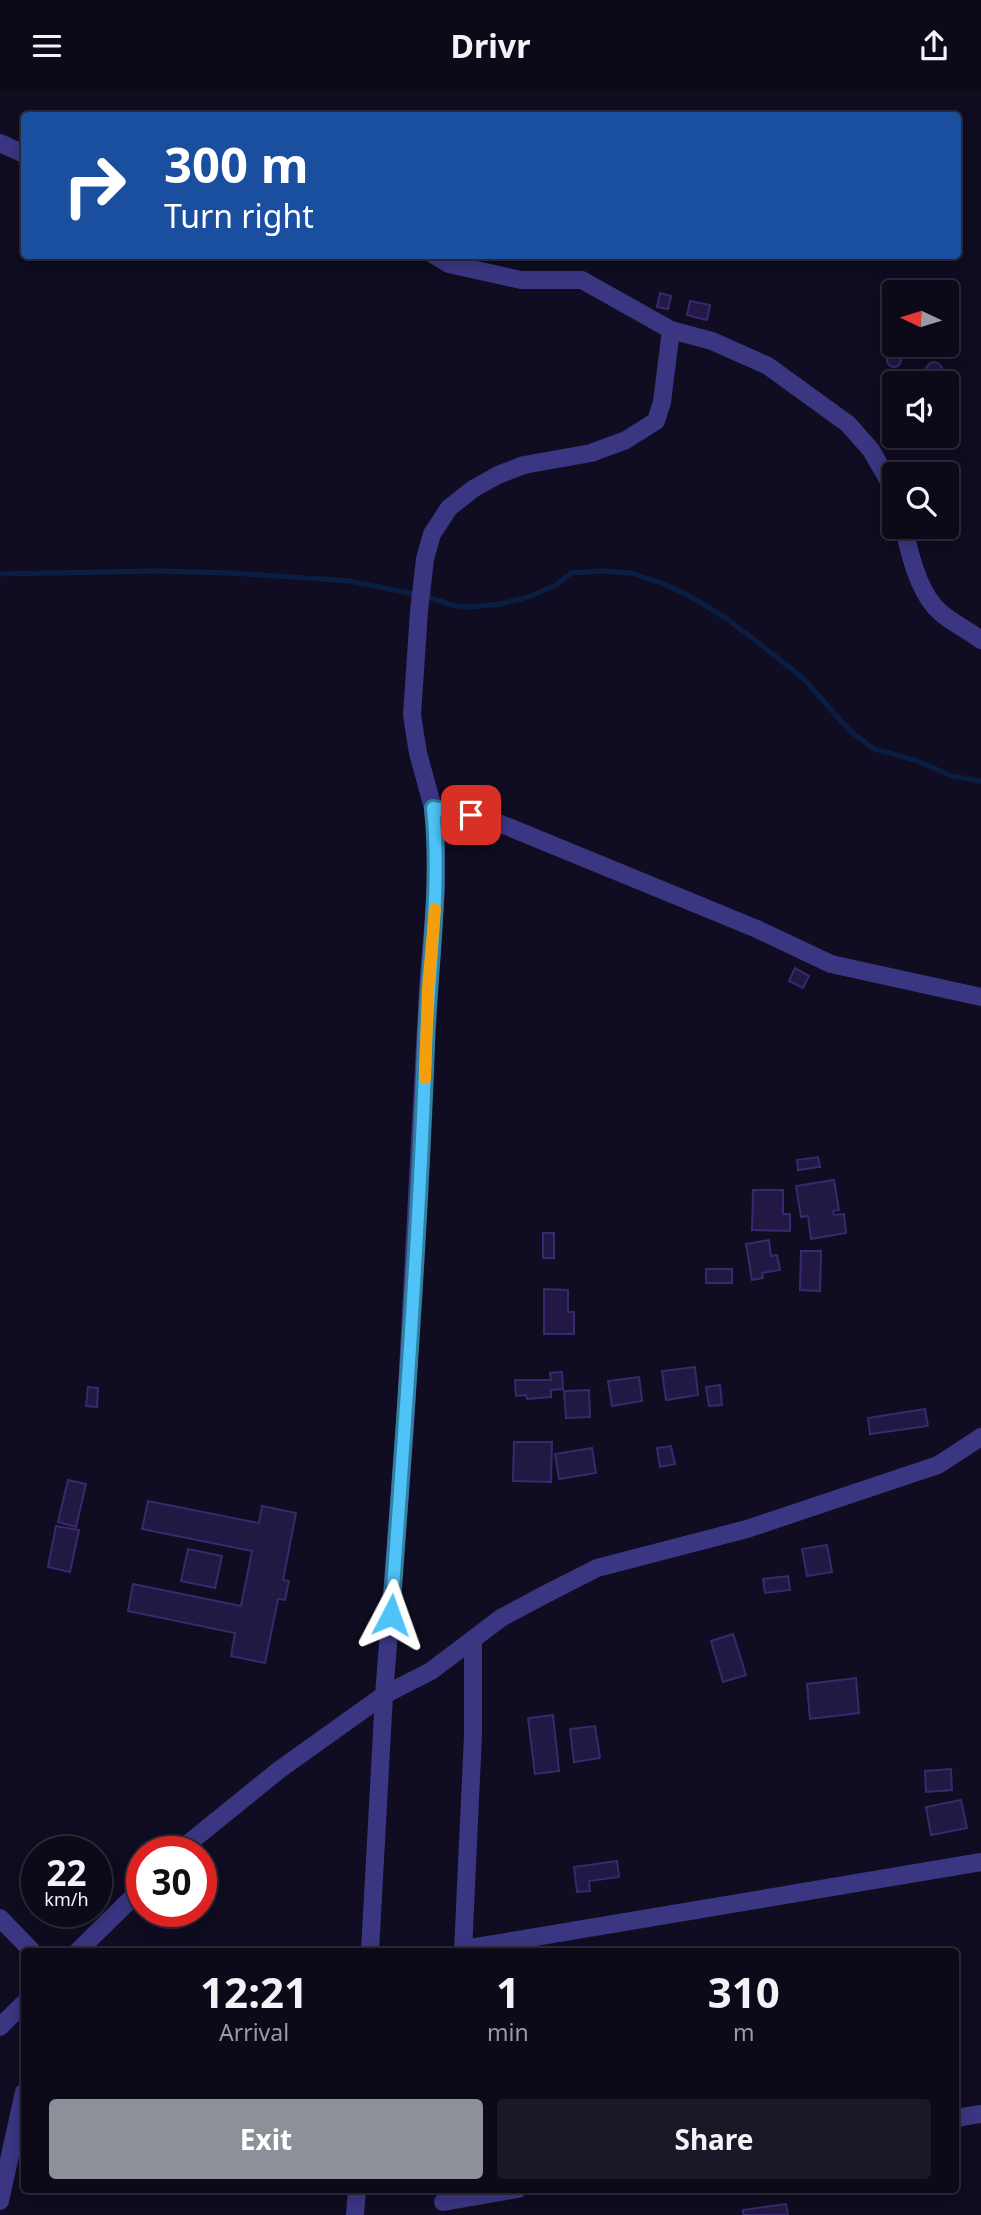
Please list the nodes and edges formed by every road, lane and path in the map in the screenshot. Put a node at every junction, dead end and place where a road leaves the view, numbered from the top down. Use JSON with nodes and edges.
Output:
{"nodes":[{"id":1,"x":0,"y":143,"type":"edge"},
{"id":2,"x":21,"y":152,"type":"edge"},
{"id":3,"x":440,"y":259,"type":"edge"},
{"id":4,"x":671,"y":330,"type":"junction"},
{"id":5,"x":882,"y":469,"type":"edge"},
{"id":6,"x":906,"y":539,"type":"edge"},
{"id":7,"x":981,"y":640,"type":"edge"},
{"id":8,"x":433,"y":808,"type":"junction"},
{"id":9,"x":981,"y":997,"type":"edge"},
{"id":10,"x":981,"y":1437,"type":"edge"},
{"id":11,"x":473,"y":1639,"type":"junction"},
{"id":12,"x":384,"y":1695,"type":"junction"},
{"id":13,"x":198,"y":1836,"type":"edge"},
{"id":14,"x":981,"y":1862,"type":"edge"},
{"id":15,"x":126,"y":1904,"type":"edge"},
{"id":16,"x":0,"y":1918,"type":"edge"},
{"id":17,"x":29,"y":1948,"type":"edge"},
{"id":18,"x":81,"y":1948,"type":"edge"},
{"id":19,"x":370,"y":1948,"type":"edge"},
{"id":20,"x":464,"y":1948,"type":"edge"},
{"id":21,"x":476,"y":1948,"type":"edge"},
{"id":22,"x":21,"y":2006,"type":"edge"},
{"id":23,"x":0,"y":2027,"type":"edge"},
{"id":24,"x":21,"y":2106,"type":"edge"},
{"id":25,"x":981,"y":2114,"type":"edge"},
{"id":26,"x":959,"y":2118,"type":"edge"},
{"id":27,"x":357,"y":2193,"type":"edge"},
{"id":28,"x":495,"y":2193,"type":"edge"},
{"id":29,"x":0,"y":2201,"type":"edge"},
{"id":30,"x":443,"y":2202,"type":"edge"},
{"id":31,"x":355,"y":2215,"type":"edge"}],
"edges":[{"from":1,"to":2,"type":"street"},
{"from":3,"to":4,"type":"street"},
{"from":4,"to":5,"type":"street"},
{"from":4,"to":8,"type":"street"},
{"from":6,"to":7,"type":"street"},
{"from":8,"to":9,"type":"street"},
{"from":8,"to":12,"type":"street"},
{"from":10,"to":11,"type":"street"},
{"from":11,"to":12,"type":"street"},
{"from":11,"to":20,"type":"street"},
{"from":12,"to":13,"type":"street"},
{"from":12,"to":19,"type":"street"},
{"from":14,"to":21,"type":"street"},
{"from":15,"to":18,"type":"street"},
{"from":16,"to":17,"type":"street"},
{"from":22,"to":23,"type":"street"},
{"from":24,"to":29,"type":"street"},
{"from":25,"to":26,"type":"street"},
{"from":27,"to":31,"type":"street"},
{"from":28,"to":30,"type":"street"}]}
